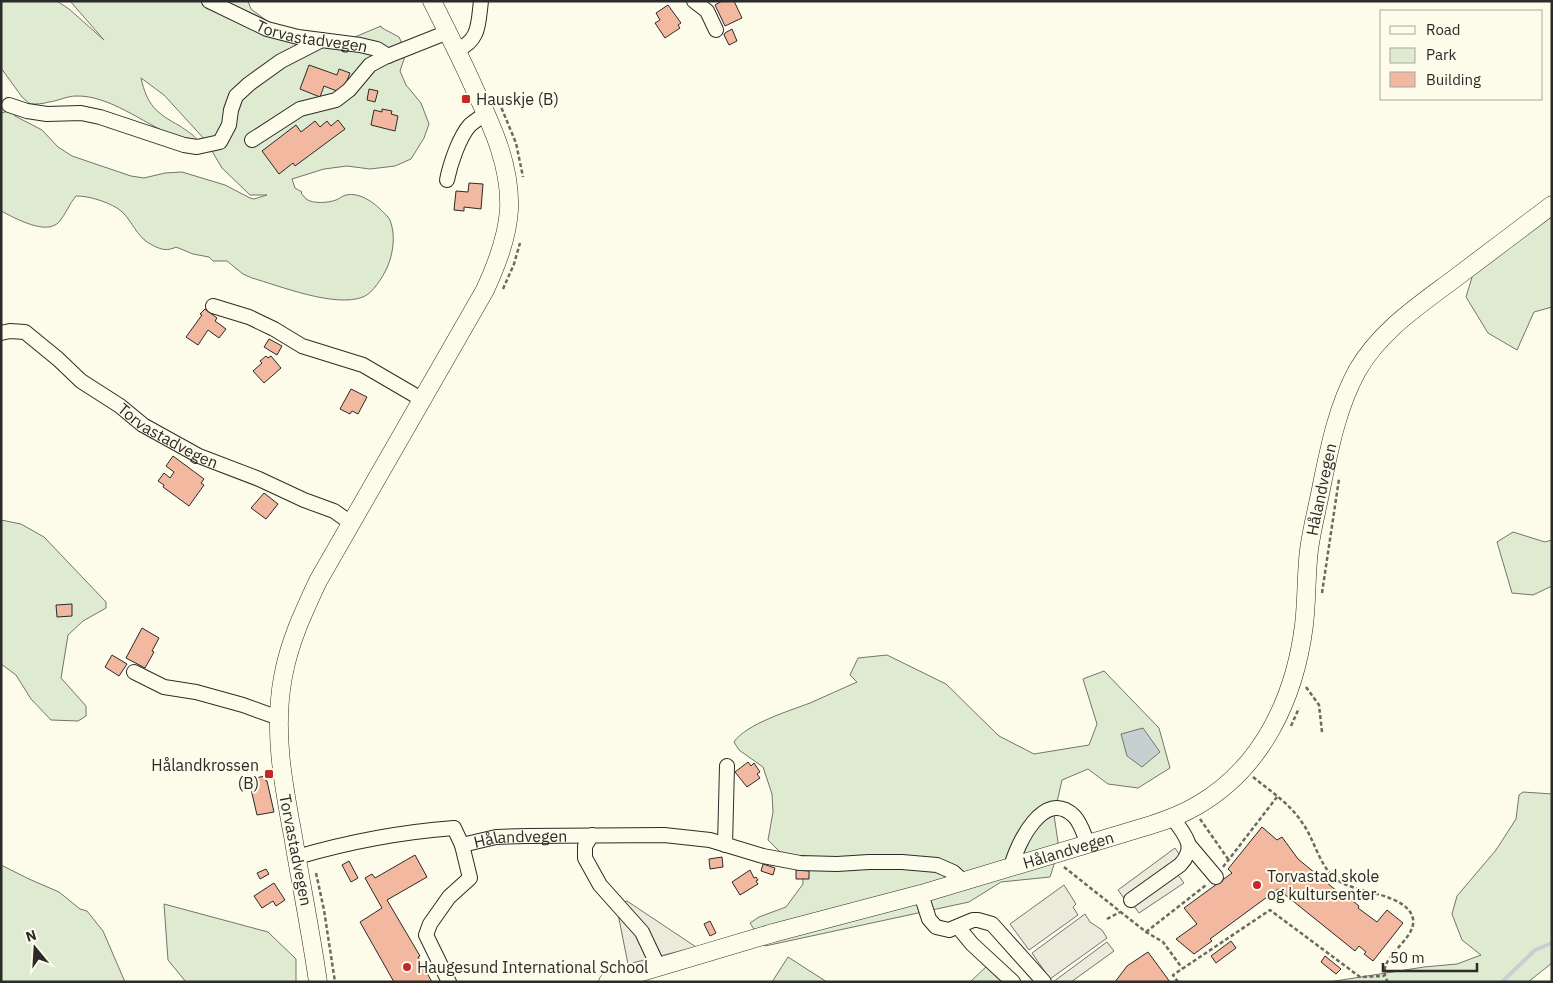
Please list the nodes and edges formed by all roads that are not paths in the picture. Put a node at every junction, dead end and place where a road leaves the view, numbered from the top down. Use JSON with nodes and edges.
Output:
{"nodes":[{"id":1,"x":209,"y":1,"type":"edge"},
{"id":2,"x":432,"y":1,"type":"edge"},
{"id":3,"x":481,"y":1,"type":"edge"},
{"id":4,"x":694,"y":1,"type":"edge"},
{"id":5,"x":716,"y":30,"type":"dead end"},
{"id":6,"x":448,"y":32,"type":"junction"},
{"id":7,"x":322,"y":40,"type":"junction"},
{"id":8,"x":457,"y":50,"type":"junction"},
{"id":9,"x":388,"y":56,"type":"junction"},
{"id":10,"x":9,"y":105,"type":"dead end"},
{"id":11,"x":492,"y":108,"type":"junction"},
{"id":12,"x":252,"y":140,"type":"dead end"},
{"id":13,"x":447,"y":180,"type":"dead end"},
{"id":14,"x":1552,"y":205,"type":"edge"},
{"id":15,"x":213,"y":306,"type":"dead end"},
{"id":16,"x":1,"y":333,"type":"edge"},
{"id":17,"x":423,"y":400,"type":"junction"},
{"id":18,"x":351,"y":523,"type":"junction"},
{"id":19,"x":134,"y":672,"type":"dead end"},
{"id":20,"x":279,"y":718,"type":"junction"},
{"id":21,"x":726,"y":766,"type":"dead end"},
{"id":22,"x":1176,"y":822,"type":"junction"},
{"id":23,"x":592,"y":835,"type":"junction"},
{"id":24,"x":1088,"y":844,"type":"junction"},
{"id":25,"x":462,"y":845,"type":"junction"},
{"id":26,"x":725,"y":845,"type":"junction"},
{"id":27,"x":1189,"y":845,"type":"junction"},
{"id":28,"x":304,"y":855,"type":"junction"},
{"id":29,"x":1011,"y":867,"type":"junction"},
{"id":30,"x":1216,"y":877,"type":"road end"},
{"id":31,"x":963,"y":881,"type":"junction"},
{"id":32,"x":921,"y":894,"type":"junction"},
{"id":33,"x":1131,"y":900,"type":"dead end"},
{"id":34,"x":958,"y":927,"type":"junction"},
{"id":35,"x":658,"y":966,"type":"junction"},
{"id":36,"x":318,"y":982,"type":"edge"},
{"id":37,"x":449,"y":982,"type":"edge"},
{"id":38,"x":608,"y":982,"type":"edge"},
{"id":39,"x":1013,"y":982,"type":"edge"},
{"id":40,"x":1044,"y":982,"type":"edge"}],
"edges":[{"from":1,"to":7,"type":"street","name":"Torvastadvegen"},
{"from":2,"to":6,"type":"main road","name":"Torvastadvegen"},
{"from":3,"to":8,"type":"street"},
{"from":4,"to":5,"type":"street"},
{"from":6,"to":8,"type":"main road","name":"Torvastadvegen"},
{"from":6,"to":9,"type":"street","name":"Torvastadvegen"},
{"from":7,"to":9,"type":"street","name":"Torvastadvegen"},
{"from":7,"to":10,"type":"street"},
{"from":8,"to":11,"type":"main road","name":"Torvastadvegen"},
{"from":9,"to":12,"type":"street","name":"Torvastadvegen"},
{"from":11,"to":13,"type":"street"},
{"from":11,"to":17,"type":"main road","name":"Torvastadvegen"},
{"from":14,"to":22,"type":"main road","name":"Hålandvegen"},
{"from":15,"to":17,"type":"street"},
{"from":16,"to":18,"type":"street","name":"Torvastadvegen"},
{"from":17,"to":18,"type":"main road","name":"Torvastadvegen"},
{"from":18,"to":20,"type":"main road","name":"Torvastadvegen"},
{"from":19,"to":20,"type":"street"},
{"from":20,"to":28,"type":"main road","name":"Torvastadvegen"},
{"from":21,"to":26,"type":"street"},
{"from":22,"to":24,"type":"main road","name":"Hålandvegen"},
{"from":22,"to":27,"type":"street"},
{"from":23,"to":25,"type":"street","name":"Hålandvegen"},
{"from":23,"to":26,"type":"street","name":"Hålandvegen"},
{"from":23,"to":35,"type":"street"},
{"from":24,"to":29,"type":"main road","name":"Hålandvegen"},
{"from":24,"to":29,"type":"street"},
{"from":25,"to":28,"type":"street","name":"Hålandvegen"},
{"from":25,"to":37,"type":"street"},
{"from":26,"to":31,"type":"street","name":"Hålandvegen"},
{"from":27,"to":30,"type":"street"},
{"from":27,"to":33,"type":"street"},
{"from":28,"to":36,"type":"main road","name":"Torvastadvegen"},
{"from":29,"to":31,"type":"main road","name":"Hålandvegen"},
{"from":31,"to":32,"type":"main road","name":"Hålandvegen"},
{"from":32,"to":34,"type":"street"},
{"from":32,"to":35,"type":"main road","name":"Hålandvegen"},
{"from":34,"to":39,"type":"street"},
{"from":34,"to":40,"type":"street"},
{"from":35,"to":38,"type":"main road","name":"Hålandvegen"}]}
